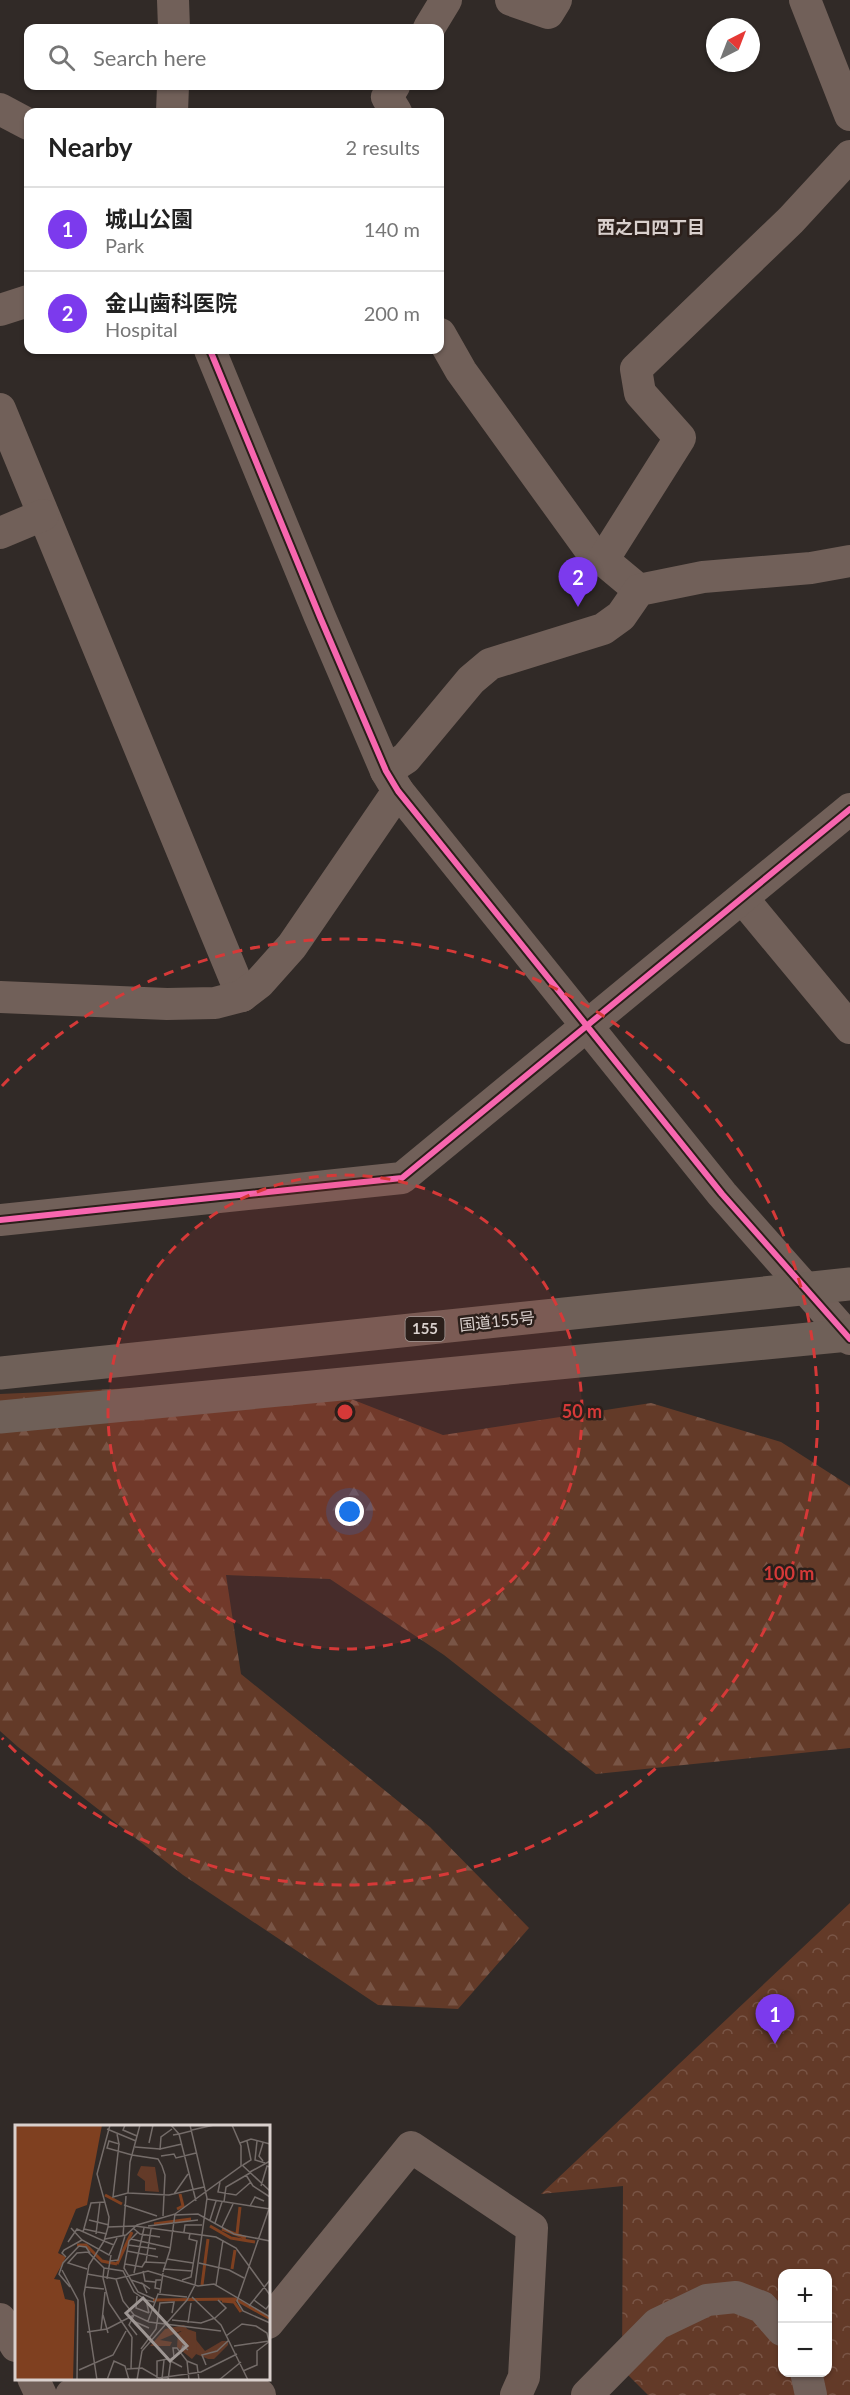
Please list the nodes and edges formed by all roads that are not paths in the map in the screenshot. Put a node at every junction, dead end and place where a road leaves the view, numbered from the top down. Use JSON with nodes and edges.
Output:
{"nodes":[{"id":1,"x":174,"y":0,"type":"edge"},
{"id":2,"x":446,"y":0,"type":"edge"},
{"id":3,"x":511,"y":0,"type":"edge"},
{"id":4,"x":556,"y":0,"type":"edge"},
{"id":5,"x":804,"y":0,"type":"edge"},
{"id":6,"x":174,"y":24,"type":"edge"},
{"id":7,"x":431,"y":24,"type":"edge"},
{"id":8,"x":173,"y":90,"type":"edge"},
{"id":9,"x":391,"y":90,"type":"edge"},
{"id":10,"x":172,"y":108,"type":"edge"},
{"id":11,"x":394,"y":108,"type":"edge"},
{"id":12,"x":0,"y":109,"type":"edge"},
{"id":13,"x":850,"y":115,"type":"edge"},
{"id":14,"x":24,"y":122,"type":"edge"},
{"id":15,"x":850,"y":156,"type":"edge"},
{"id":16,"x":24,"y":302,"type":"edge"},
{"id":17,"x":0,"y":310,"type":"edge"},
{"id":18,"x":444,"y":341,"type":"edge"},
{"id":19,"x":212,"y":354,"type":"edge"},
{"id":20,"x":0,"y":410,"type":"edge"},
{"id":21,"x":43,"y":515,"type":"junction"},
{"id":22,"x":0,"y":533,"type":"edge"},
{"id":23,"x":603,"y":560,"type":"junction"},
{"id":24,"x":850,"y":561,"type":"edge"},
{"id":25,"x":639,"y":590,"type":"junction"},
{"id":26,"x":392,"y":781,"type":"junction"},
{"id":27,"x":850,"y":809,"type":"edge"},
{"id":28,"x":743,"y":899,"type":"junction"},
{"id":29,"x":0,"y":996,"type":"edge"},
{"id":30,"x":242,"y":996,"type":"junction"},
{"id":31,"x":586,"y":1025,"type":"junction"},
{"id":32,"x":850,"y":1028,"type":"edge"},
{"id":33,"x":0,"y":1220,"type":"edge"},
{"id":34,"x":850,"y":1284,"type":"edge"},
{"id":35,"x":805,"y":1289,"type":"junction"},
{"id":36,"x":849,"y":1337,"type":"edge"},
{"id":37,"x":0,"y":1373,"type":"edge"},
{"id":38,"x":0,"y":1417,"type":"edge"},
{"id":39,"x":0,"y":2319,"type":"edge"},
{"id":40,"x":270,"y":2322,"type":"edge"},
{"id":41,"x":778,"y":2325,"type":"edge"},
{"id":42,"x":15,"y":2344,"type":"edge"},
{"id":43,"x":807,"y":2377,"type":"edge"},
{"id":44,"x":34,"y":2380,"type":"edge"},
{"id":45,"x":242,"y":2388,"type":"edge"},
{"id":46,"x":41,"y":2395,"type":"edge"},
{"id":47,"x":72,"y":2395,"type":"edge"},
{"id":48,"x":516,"y":2395,"type":"edge"},
{"id":49,"x":587,"y":2395,"type":"edge"},
{"id":50,"x":811,"y":2395,"type":"edge"}],
"edges":[{"from":1,"to":6,"type":"street"},
{"from":2,"to":7,"type":"street"},
{"from":3,"to":4,"type":"street"},
{"from":5,"to":13,"type":"street"},
{"from":8,"to":10,"type":"street"},
{"from":9,"to":11,"type":"street"},
{"from":12,"to":14,"type":"street"},
{"from":15,"to":23,"type":"street"},
{"from":16,"to":17,"type":"street"},
{"from":18,"to":23,"type":"street"},
{"from":19,"to":26,"type":"street"},
{"from":20,"to":21,"type":"street"},
{"from":21,"to":22,"type":"street"},
{"from":21,"to":30,"type":"street"},
{"from":23,"to":25,"type":"street"},
{"from":24,"to":25,"type":"street"},
{"from":25,"to":26,"type":"street"},
{"from":26,"to":30,"type":"street"},
{"from":26,"to":31,"type":"street"},
{"from":27,"to":28,"type":"street"},
{"from":28,"to":31,"type":"street"},
{"from":28,"to":32,"type":"street"},
{"from":29,"to":30,"type":"street"},
{"from":31,"to":33,"type":"street"},
{"from":31,"to":35,"type":"street"},
{"from":34,"to":35,"type":"highway","name":"国道155号","number":"155"},
{"from":35,"to":36,"type":"street"},
{"from":35,"to":37,"type":"highway","name":"国道155号","number":"155"},
{"from":36,"to":38,"type":"highway"},
{"from":39,"to":42,"type":"street"},
{"from":40,"to":48,"type":"street"},
{"from":41,"to":49,"type":"street"},
{"from":43,"to":50,"type":"street"},
{"from":44,"to":46,"type":"street"},
{"from":45,"to":47,"type":"street"}]}
